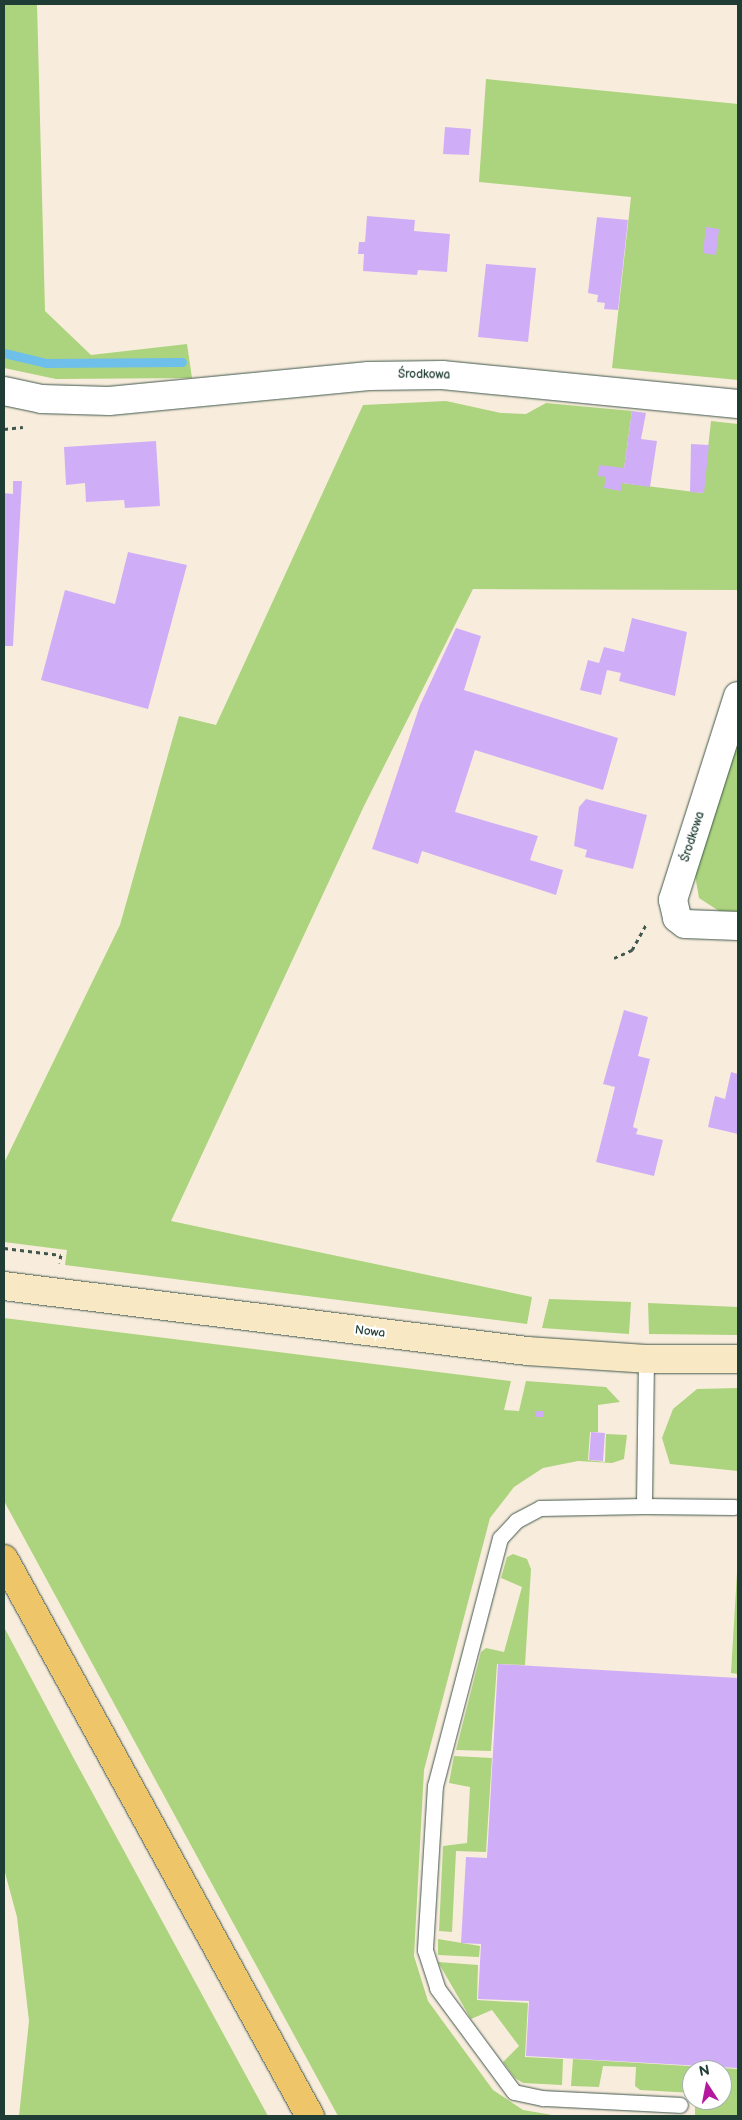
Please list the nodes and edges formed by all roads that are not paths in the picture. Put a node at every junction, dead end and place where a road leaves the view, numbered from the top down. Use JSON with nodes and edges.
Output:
{"nodes":[{"id":1,"x":4,"y":391,"type":"edge"},
{"id":2,"x":738,"y":404,"type":"edge"},
{"id":3,"x":738,"y":696,"type":"edge"},
{"id":4,"x":738,"y":926,"type":"edge"},
{"id":5,"x":13,"y":1288,"type":"edge"},
{"id":6,"x":646,"y":1359,"type":"junction"},
{"id":7,"x":738,"y":1359,"type":"edge"},
{"id":8,"x":644,"y":1506,"type":"junction"},
{"id":9,"x":734,"y":1507,"type":"dead end"},
{"id":10,"x":4,"y":1559,"type":"edge"},
{"id":11,"x":270,"y":2046,"type":"junction"},
{"id":12,"x":680,"y":2105,"type":"dead end"},
{"id":13,"x":301,"y":2116,"type":"edge"},
{"id":14,"x":310,"y":2116,"type":"edge"}],
"edges":[{"from":1,"to":2,"type":"street","name":"Środkowa"},
{"from":3,"to":4,"type":"street","name":"Środkowa"},
{"from":5,"to":6,"type":"street","name":"Nowa"},
{"from":6,"to":7,"type":"street","name":"Nowa"},
{"from":6,"to":8,"type":"lane"},
{"from":8,"to":9,"type":"lane"},
{"from":8,"to":12,"type":"lane"},
{"from":10,"to":11,"type":"highway"},
{"from":11,"to":13,"type":"highway"},
{"from":11,"to":14,"type":"highway"}]}
